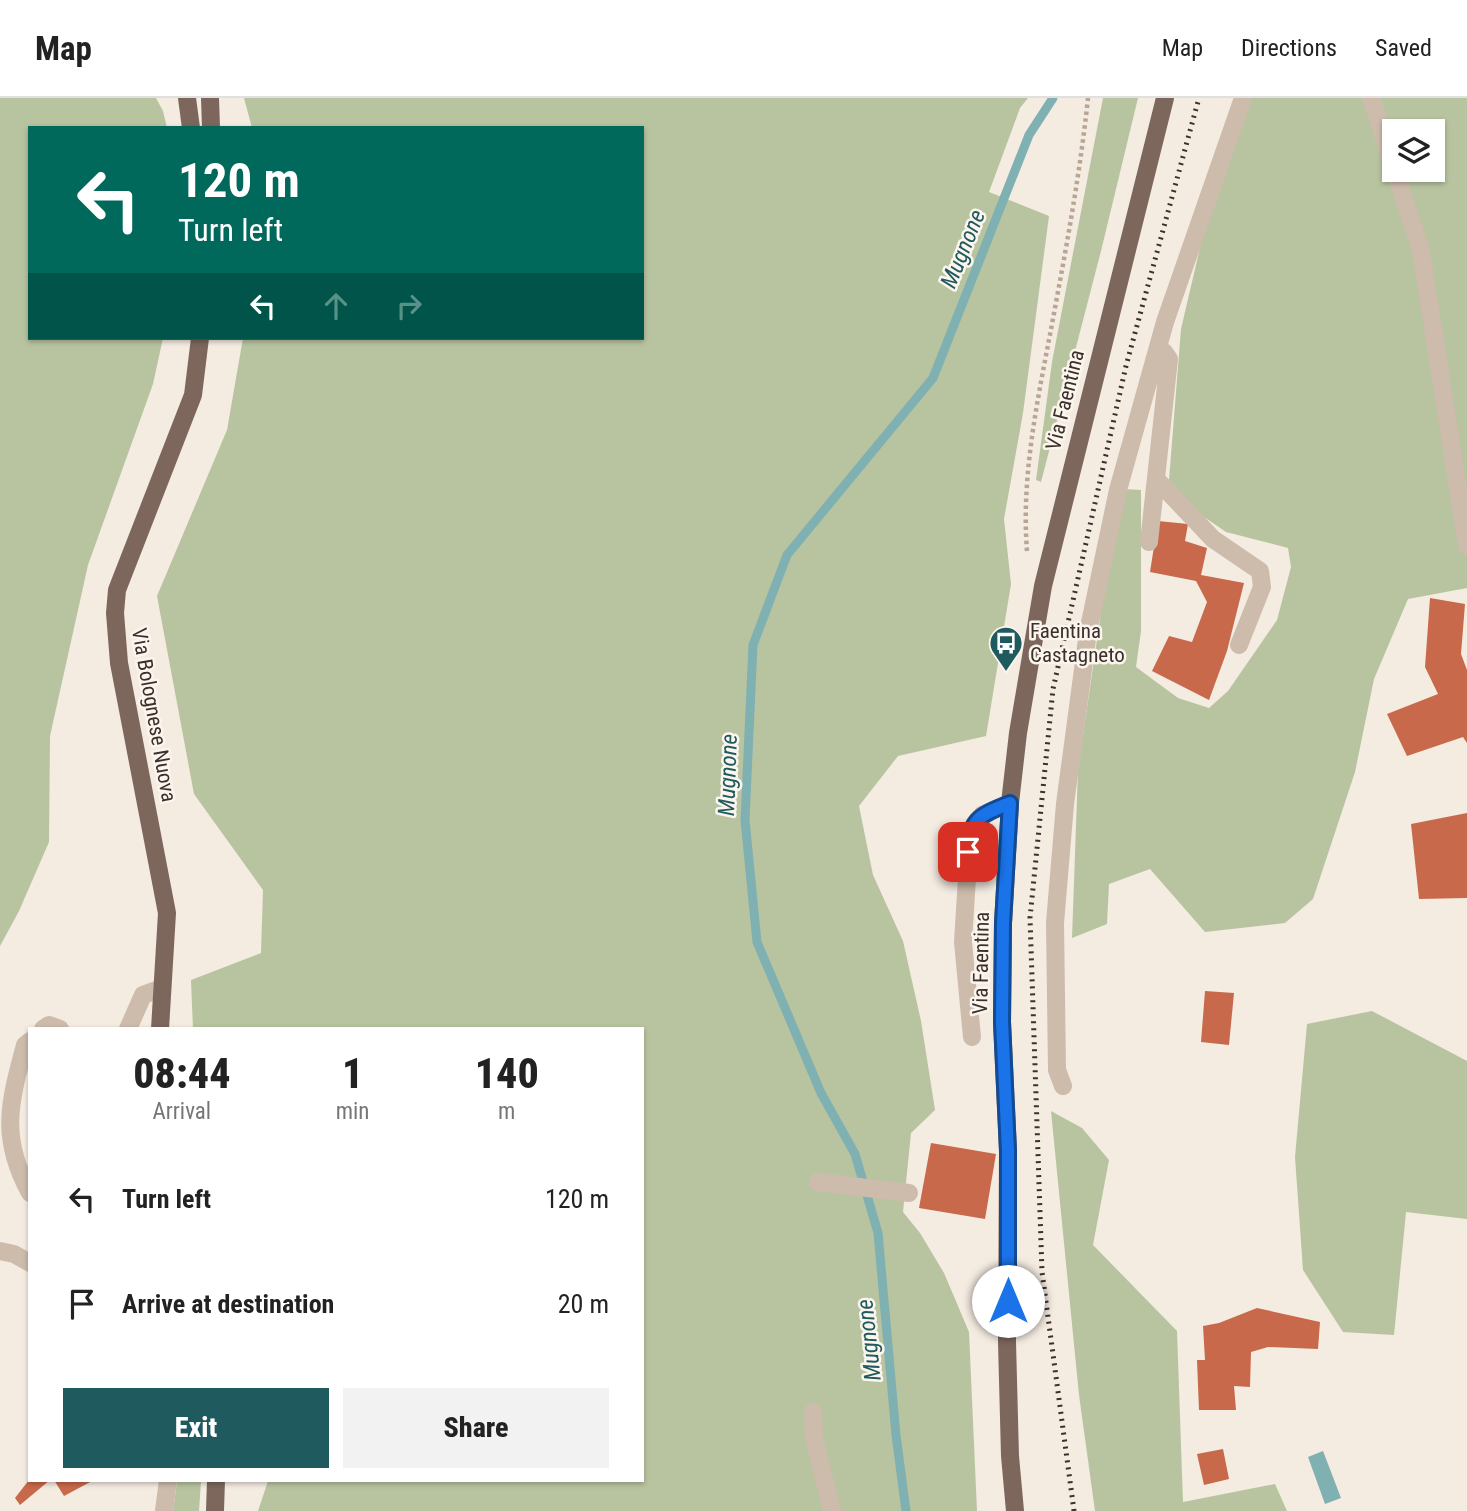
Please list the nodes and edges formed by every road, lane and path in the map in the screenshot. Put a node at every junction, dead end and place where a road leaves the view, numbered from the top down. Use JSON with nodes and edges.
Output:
{"nodes":[{"id":1,"x":187,"y":98,"type":"edge"},
{"id":2,"x":210,"y":98,"type":"edge"},
{"id":3,"x":1088,"y":98,"type":"edge"},
{"id":4,"x":1165,"y":98,"type":"edge"},
{"id":5,"x":1243,"y":98,"type":"edge"},
{"id":6,"x":1371,"y":98,"type":"edge"},
{"id":7,"x":191,"y":126,"type":"edge"},
{"id":8,"x":211,"y":126,"type":"edge"},
{"id":9,"x":200,"y":340,"type":"edge"},
{"id":10,"x":1157,"y":351,"type":"junction"},
{"id":11,"x":1156,"y":479,"type":"junction"},
{"id":12,"x":1149,"y":542,"type":"dead end"},
{"id":13,"x":1467,"y":546,"type":"edge"},
{"id":14,"x":1043,"y":586,"type":"junction"},
{"id":15,"x":1240,"y":645,"type":"dead end"},
{"id":16,"x":1010,"y":803,"type":"junction"},
{"id":17,"x":162,"y":988,"type":"junction"},
{"id":18,"x":129,"y":1027,"type":"edge"},
{"id":19,"x":160,"y":1027,"type":"edge"},
{"id":20,"x":972,"y":1037,"type":"dead end"},
{"id":21,"x":28,"y":1043,"type":"edge"},
{"id":22,"x":1063,"y":1086,"type":"dead end"},
{"id":23,"x":818,"y":1182,"type":"dead end"},
{"id":24,"x":28,"y":1190,"type":"edge"},
{"id":25,"x":909,"y":1193,"type":"dead end"},
{"id":26,"x":0,"y":1251,"type":"edge"},
{"id":27,"x":28,"y":1262,"type":"edge"},
{"id":28,"x":813,"y":1412,"type":"dead end"},
{"id":29,"x":168,"y":1482,"type":"edge"},
{"id":30,"x":216,"y":1482,"type":"edge"},
{"id":31,"x":164,"y":1511,"type":"edge"},
{"id":32,"x":215,"y":1511,"type":"edge"},
{"id":33,"x":832,"y":1511,"type":"edge"},
{"id":34,"x":1015,"y":1511,"type":"edge"}],
"edges":[{"from":1,"to":7,"type":"main road"},
{"from":2,"to":8,"type":"main road"},
{"from":3,"to":14,"type":"path"},
{"from":4,"to":14,"type":"main road","name":"Via Faentina"},
{"from":5,"to":10,"type":"street"},
{"from":6,"to":13,"type":"street"},
{"from":9,"to":17,"type":"main road","name":"Via Bolognese Nuova"},
{"from":10,"to":11,"type":"street"},
{"from":10,"to":22,"type":"street"},
{"from":11,"to":12,"type":"street"},
{"from":11,"to":15,"type":"street"},
{"from":14,"to":16,"type":"main road","name":"Via Faentina"},
{"from":16,"to":20,"type":"street"},
{"from":16,"to":34,"type":"main road","name":"Via Faentina"},
{"from":17,"to":18,"type":"street"},
{"from":17,"to":19,"type":"main road","name":"Via Bolognese Nuova"},
{"from":21,"to":24,"type":"street"},
{"from":23,"to":25,"type":"street"},
{"from":26,"to":27,"type":"street"},
{"from":28,"to":33,"type":"street"},
{"from":29,"to":31,"type":"street"},
{"from":30,"to":32,"type":"main road"}]}
